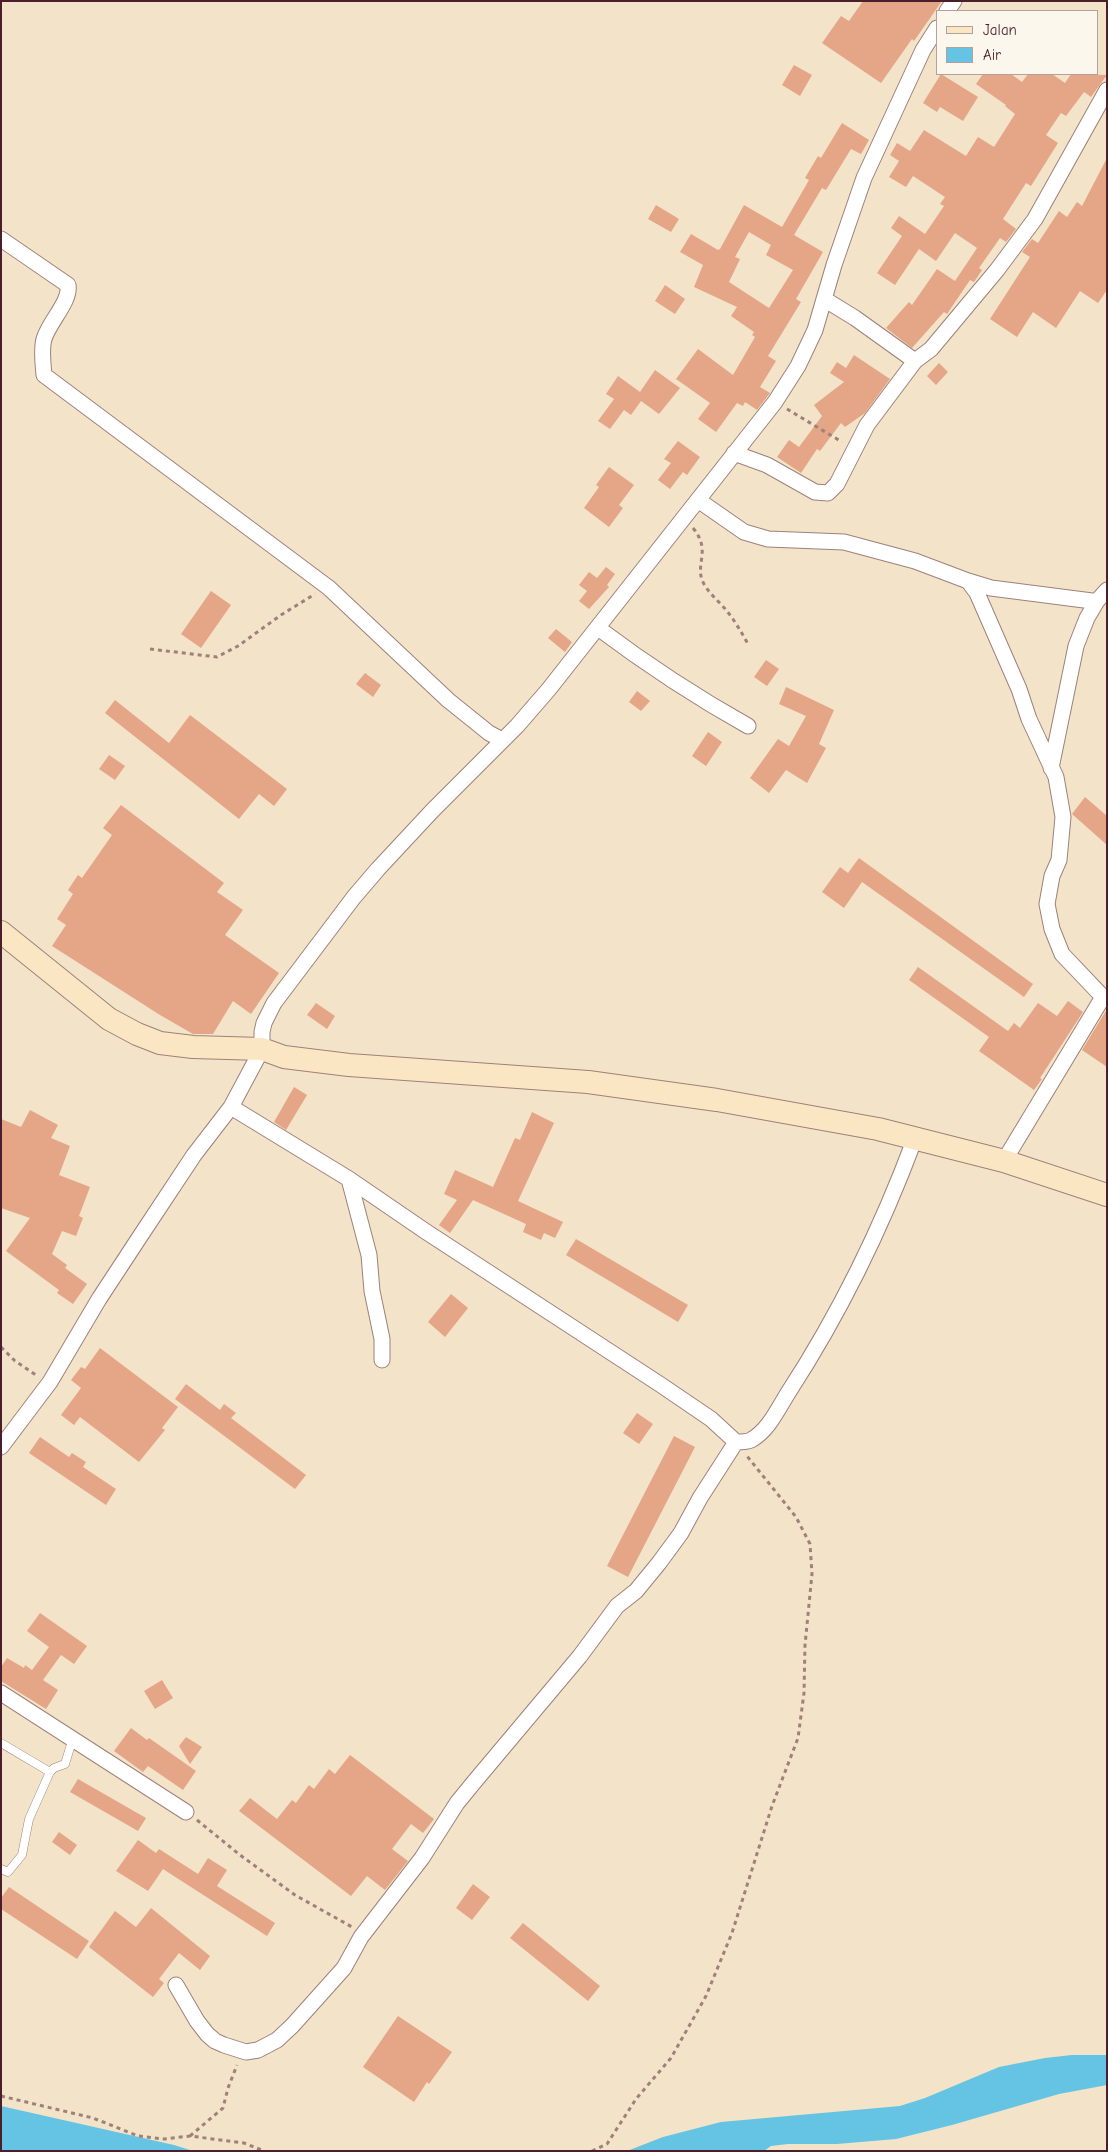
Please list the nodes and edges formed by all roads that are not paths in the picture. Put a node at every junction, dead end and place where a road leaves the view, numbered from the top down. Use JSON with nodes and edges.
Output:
{"nodes":[{"id":1,"x":936,"y":30,"type":"edge"},
{"id":2,"x":1107,"y":90,"type":"edge"},
{"id":3,"x":1,"y":239,"type":"edge"},
{"id":4,"x":824,"y":299,"type":"junction"},
{"id":5,"x":915,"y":361,"type":"junction"},
{"id":6,"x":734,"y":453,"type":"junction"},
{"id":7,"x":698,"y":500,"type":"junction"},
{"id":8,"x":968,"y":581,"type":"junction"},
{"id":9,"x":1107,"y":590,"type":"edge"},
{"id":10,"x":1097,"y":601,"type":"junction"},
{"id":11,"x":598,"y":628,"type":"junction"},
{"id":12,"x":748,"y":726,"type":"dead end"},
{"id":13,"x":502,"y":740,"type":"junction"},
{"id":14,"x":1051,"y":768,"type":"junction"},
{"id":15,"x":1,"y":932,"type":"edge"},
{"id":16,"x":262,"y":1049,"type":"junction"},
{"id":17,"x":231,"y":1106,"type":"junction"},
{"id":18,"x":915,"y":1138,"type":"junction"},
{"id":19,"x":1004,"y":1161,"type":"junction"},
{"id":20,"x":350,"y":1179,"type":"junction"},
{"id":21,"x":1107,"y":1195,"type":"edge"},
{"id":22,"x":382,"y":1360,"type":"dead end"},
{"id":23,"x":736,"y":1442,"type":"junction"},
{"id":24,"x":1,"y":1447,"type":"edge"},
{"id":25,"x":1,"y":1694,"type":"edge"},
{"id":26,"x":73,"y":1738,"type":"junction"},
{"id":27,"x":1,"y":1743,"type":"edge"},
{"id":28,"x":50,"y":1772,"type":"junction"},
{"id":29,"x":186,"y":1812,"type":"road end"},
{"id":30,"x":1,"y":1869,"type":"edge"},
{"id":31,"x":176,"y":1985,"type":"dead end"}],
"edges":[{"from":1,"to":4,"type":"street"},
{"from":2,"to":5,"type":"street"},
{"from":3,"to":13,"type":"street"},
{"from":4,"to":5,"type":"street"},
{"from":4,"to":6,"type":"street"},
{"from":5,"to":6,"type":"street"},
{"from":6,"to":7,"type":"street"},
{"from":7,"to":8,"type":"street"},
{"from":7,"to":11,"type":"street"},
{"from":8,"to":10,"type":"street"},
{"from":8,"to":14,"type":"street"},
{"from":9,"to":10,"type":"street"},
{"from":10,"to":14,"type":"street"},
{"from":11,"to":12,"type":"street"},
{"from":11,"to":13,"type":"street"},
{"from":13,"to":16,"type":"street"},
{"from":14,"to":19,"type":"street"},
{"from":15,"to":16,"type":"street"},
{"from":16,"to":17,"type":"street"},
{"from":16,"to":18,"type":"street"},
{"from":17,"to":20,"type":"street"},
{"from":17,"to":24,"type":"street"},
{"from":18,"to":19,"type":"street"},
{"from":18,"to":23,"type":"street"},
{"from":19,"to":21,"type":"street"},
{"from":20,"to":22,"type":"street"},
{"from":20,"to":23,"type":"street"},
{"from":23,"to":31,"type":"street"},
{"from":25,"to":26,"type":"street"},
{"from":26,"to":28,"type":"lane"},
{"from":26,"to":29,"type":"street"},
{"from":27,"to":28,"type":"lane"},
{"from":28,"to":30,"type":"lane"}]}
